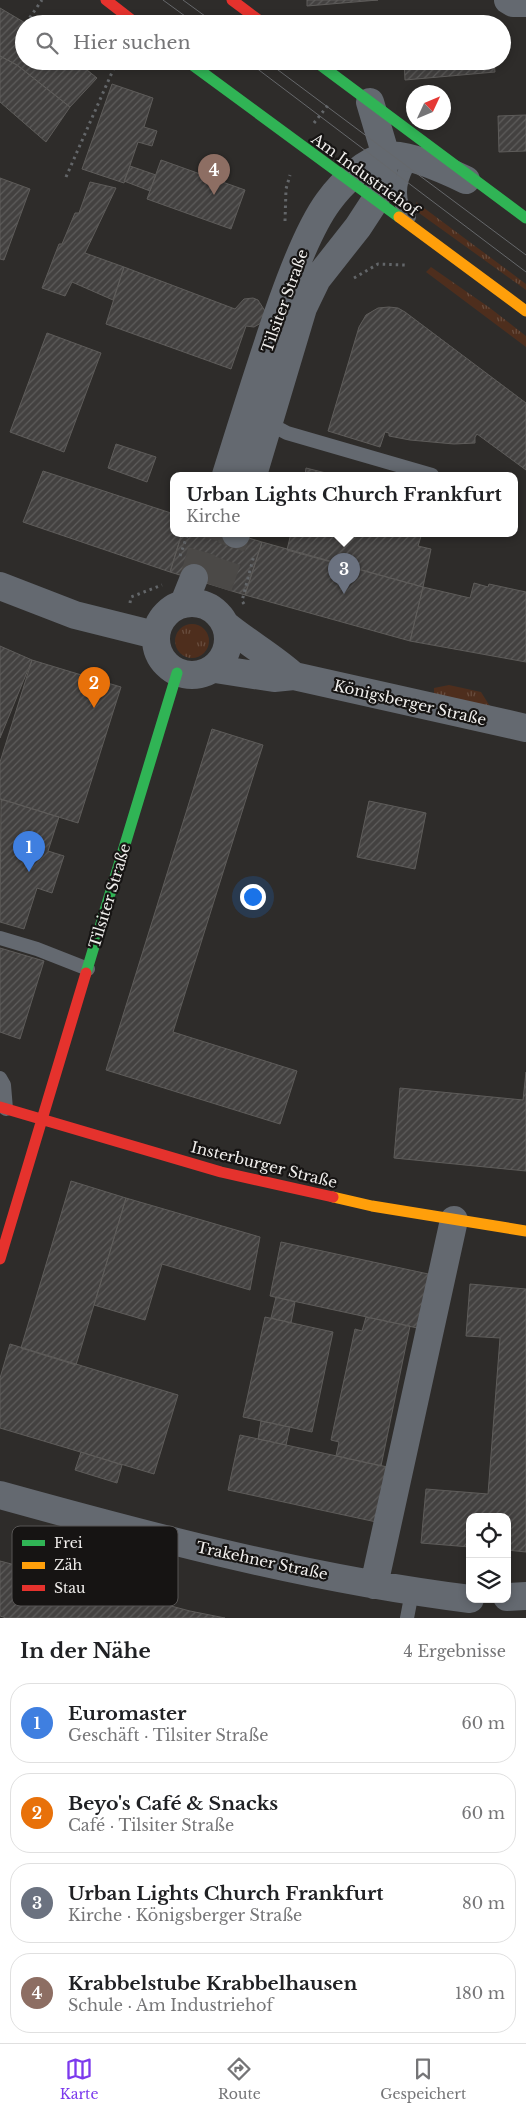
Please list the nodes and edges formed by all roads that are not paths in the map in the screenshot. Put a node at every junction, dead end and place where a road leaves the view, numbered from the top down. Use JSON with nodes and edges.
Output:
{"nodes":[{"id":1,"x":106,"y":0,"type":"edge"},
{"id":2,"x":232,"y":0,"type":"edge"},
{"id":3,"x":508,"y":0,"type":"edge"},
{"id":4,"x":526,"y":3,"type":"edge"},
{"id":5,"x":125,"y":15,"type":"edge"},
{"id":6,"x":252,"y":15,"type":"edge"},
{"id":7,"x":199,"y":70,"type":"edge"},
{"id":8,"x":327,"y":70,"type":"edge"},
{"id":9,"x":370,"y":102,"type":"junction"},
{"id":10,"x":386,"y":156,"type":"junction"},
{"id":11,"x":424,"y":162,"type":"junction"},
{"id":12,"x":346,"y":180,"type":"junction"},
{"id":13,"x":490,"y":191,"type":"junction"},
{"id":14,"x":375,"y":201,"type":"junction"},
{"id":15,"x":526,"y":218,"type":"edge"},
{"id":16,"x":421,"y":234,"type":"junction"},
{"id":17,"x":526,"y":311,"type":"edge"},
{"id":18,"x":268,"y":423,"type":"junction"},
{"id":19,"x":227,"y":472,"type":"edge"},
{"id":20,"x":254,"y":472,"type":"edge"},
{"id":21,"x":422,"y":472,"type":"edge"},
{"id":22,"x":0,"y":586,"type":"edge"},
{"id":23,"x":184,"y":604,"type":"junction"},
{"id":24,"x":222,"y":620,"type":"junction"},
{"id":25,"x":155,"y":635,"type":"junction"},
{"id":26,"x":215,"y":669,"type":"junction"},
{"id":27,"x":177,"y":673,"type":"junction"},
{"id":28,"x":294,"y":676,"type":"junction"},
{"id":29,"x":526,"y":728,"type":"edge"},
{"id":30,"x":0,"y":938,"type":"edge"},
{"id":31,"x":88,"y":969,"type":"junction"},
{"id":32,"x":0,"y":1078,"type":"edge"},
{"id":33,"x":3,"y":1108,"type":"edge"},
{"id":34,"x":42,"y":1119,"type":"junction"},
{"id":35,"x":454,"y":1220,"type":"junction"},
{"id":36,"x":526,"y":1231,"type":"edge"},
{"id":37,"x":0,"y":1259,"type":"edge"},
{"id":38,"x":0,"y":1495,"type":"edge"},
{"id":39,"x":112,"y":1526,"type":"edge"},
{"id":40,"x":178,"y":1544,"type":"edge"},
{"id":41,"x":374,"y":1585,"type":"junction"},
{"id":42,"x":412,"y":1592,"type":"junction"},
{"id":43,"x":526,"y":1596,"type":"edge"},
{"id":44,"x":511,"y":1597,"type":"edge"},
{"id":45,"x":466,"y":1599,"type":"edge"},
{"id":46,"x":407,"y":1618,"type":"edge"}],
"edges":[{"from":1,"to":5,"type":"street"},
{"from":2,"to":6,"type":"street"},
{"from":3,"to":4,"type":"street"},
{"from":7,"to":12,"type":"street","name":"Am Industriehof"},
{"from":8,"to":9,"type":"street"},
{"from":9,"to":10,"type":"street","name":"Tilsiter Straße"},
{"from":9,"to":13,"type":"street"},
{"from":10,"to":11,"type":"street"},
{"from":10,"to":12,"type":"street","name":"Tilsiter Straße"},
{"from":10,"to":14,"type":"street","name":"Tilsiter Straße"},
{"from":11,"to":13,"type":"street"},
{"from":11,"to":16,"type":"lane"},
{"from":12,"to":14,"type":"street","name":"Am Industriehof"},
{"from":12,"to":19,"type":"street","name":"Tilsiter Straße"},
{"from":13,"to":15,"type":"street"},
{"from":14,"to":16,"type":"street","name":"Am Industriehof"},
{"from":14,"to":18,"type":"street","name":"Tilsiter Straße"},
{"from":16,"to":17,"type":"street","name":"Am Industriehof"},
{"from":18,"to":20,"type":"street","name":"Tilsiter Straße"},
{"from":18,"to":21,"type":"lane"},
{"from":22,"to":25,"type":"street"},
{"from":23,"to":24,"type":"street"},
{"from":23,"to":24,"type":"street"},
{"from":23,"to":25,"type":"street"},
{"from":24,"to":26,"type":"street"},
{"from":24,"to":28,"type":"street","name":"Königsberger Straße"},
{"from":25,"to":27,"type":"street"},
{"from":26,"to":27,"type":"street"},
{"from":26,"to":28,"type":"street","name":"Königsberger Straße"},
{"from":27,"to":31,"type":"street","name":"Tilsiter Straße"},
{"from":28,"to":29,"type":"street","name":"Königsberger Straße"},
{"from":30,"to":31,"type":"lane"},
{"from":31,"to":34,"type":"street","name":"Tilsiter Straße"},
{"from":32,"to":33,"type":"lane"},
{"from":33,"to":34,"type":"street","name":"Insterburger Straße"},
{"from":34,"to":35,"type":"street","name":"Insterburger Straße"},
{"from":34,"to":37,"type":"street","name":"Tilsiter Straße"},
{"from":35,"to":36,"type":"street","name":"Insterburger Straße"},
{"from":35,"to":41,"type":"street"},
{"from":38,"to":39,"type":"street","name":"Trakehner Straße"},
{"from":40,"to":41,"type":"street","name":"Trakehner Straße"},
{"from":41,"to":42,"type":"street","name":"Trakehner Straße"},
{"from":42,"to":45,"type":"street","name":"Trakehner Straße"},
{"from":42,"to":46,"type":"lane"},
{"from":43,"to":44,"type":"street"}]}
